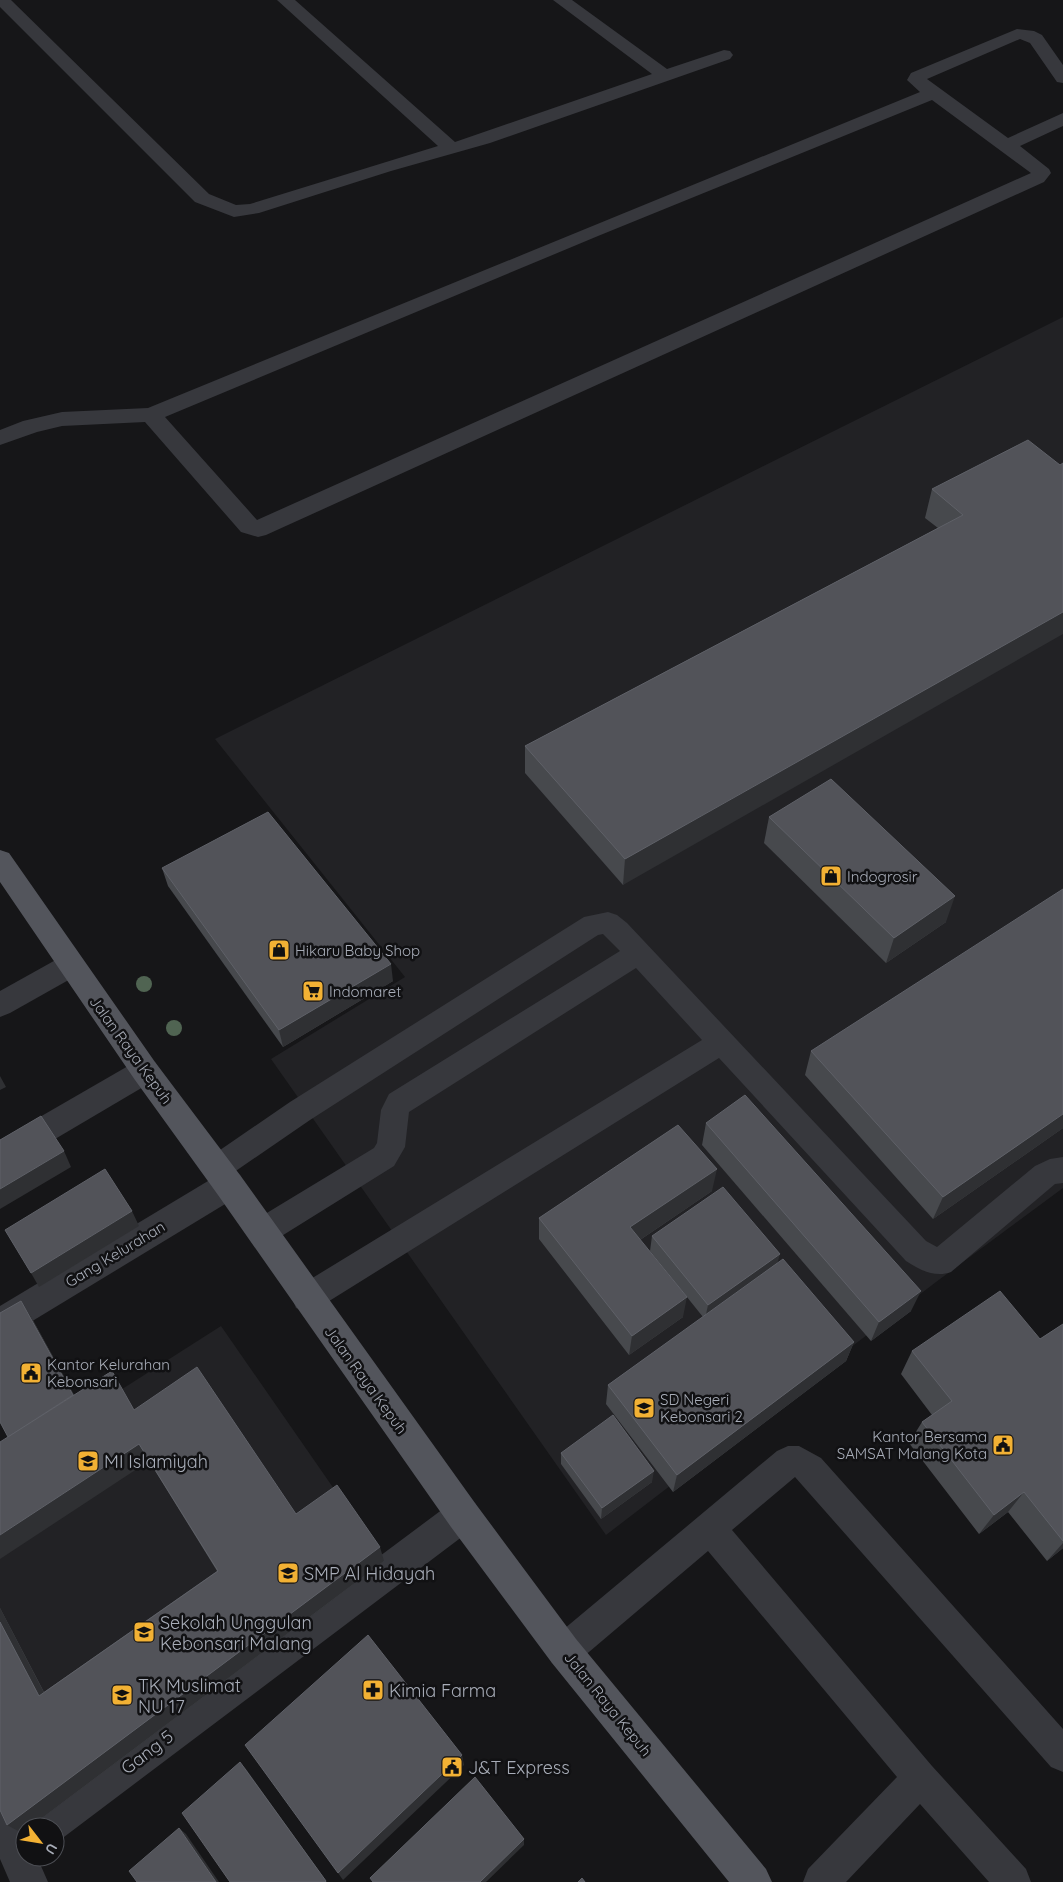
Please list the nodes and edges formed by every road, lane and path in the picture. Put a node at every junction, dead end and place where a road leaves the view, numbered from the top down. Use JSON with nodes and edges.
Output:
{"nodes":[{"id":1,"x":2,"y":0,"type":"edge"},
{"id":2,"x":285,"y":0,"type":"edge"},
{"id":3,"x":561,"y":0,"type":"edge"},
{"id":4,"x":724,"y":55,"type":"dead end"},
{"id":5,"x":664,"y":75,"type":"junction"},
{"id":6,"x":1063,"y":78,"type":"edge"},
{"id":7,"x":934,"y":93,"type":"junction"},
{"id":8,"x":1063,"y":119,"type":"edge"},
{"id":9,"x":1007,"y":145,"type":"junction"},
{"id":10,"x":452,"y":149,"type":"junction"},
{"id":11,"x":151,"y":415,"type":"junction"},
{"id":12,"x":0,"y":438,"type":"edge"},
{"id":13,"x":0,"y":861,"type":"edge"},
{"id":14,"x":638,"y":953,"type":"junction"},
{"id":15,"x":71,"y":965,"type":"junction"},
{"id":16,"x":0,"y":1005,"type":"edge"},
{"id":17,"x":721,"y":1042,"type":"junction"},
{"id":18,"x":146,"y":1071,"type":"junction"},
{"id":19,"x":0,"y":1156,"type":"edge"},
{"id":20,"x":1063,"y":1170,"type":"edge"},
{"id":21,"x":223,"y":1176,"type":"junction"},
{"id":22,"x":262,"y":1232,"type":"junction"},
{"id":23,"x":307,"y":1298,"type":"junction"},
{"id":24,"x":0,"y":1323,"type":"edge"},
{"id":25,"x":463,"y":1515,"type":"junction"},
{"id":26,"x":709,"y":1527,"type":"junction"},
{"id":27,"x":564,"y":1651,"type":"junction"},
{"id":28,"x":1063,"y":1755,"type":"edge"},
{"id":29,"x":920,"y":1778,"type":"junction"},
{"id":30,"x":0,"y":1816,"type":"edge"},
{"id":31,"x":60,"y":1817,"type":"edge"},
{"id":32,"x":15,"y":1853,"type":"edge"},
{"id":33,"x":753,"y":1882,"type":"edge"},
{"id":34,"x":821,"y":1882,"type":"edge"},
{"id":35,"x":1013,"y":1882,"type":"edge"}],
"edges":[{"from":1,"to":10,"type":"lane"},
{"from":2,"to":10,"type":"lane"},
{"from":3,"to":5,"type":"lane"},
{"from":4,"to":5,"type":"lane"},
{"from":5,"to":10,"type":"lane"},
{"from":6,"to":7,"type":"street"},
{"from":7,"to":9,"type":"street"},
{"from":7,"to":11,"type":"street"},
{"from":8,"to":9,"type":"street"},
{"from":9,"to":11,"type":"street"},
{"from":11,"to":12,"type":"street"},
{"from":13,"to":15,"type":"main road","name":"Jalan Raya Kepuh"},
{"from":14,"to":17,"type":"lane"},
{"from":14,"to":21,"type":"lane"},
{"from":14,"to":22,"type":"lane"},
{"from":15,"to":16,"type":"street"},
{"from":15,"to":18,"type":"main road","name":"Jalan Raya Kepuh"},
{"from":17,"to":20,"type":"lane"},
{"from":17,"to":23,"type":"lane"},
{"from":18,"to":19,"type":"street"},
{"from":18,"to":21,"type":"main road","name":"Jalan Raya Kepuh"},
{"from":21,"to":22,"type":"main road","name":"Jalan Raya Kepuh"},
{"from":21,"to":24,"type":"street","name":"Gang Kelurahan"},
{"from":22,"to":23,"type":"main road","name":"Jalan Raya Kepuh"},
{"from":23,"to":25,"type":"main road","name":"Jalan Raya Kepuh"},
{"from":25,"to":27,"type":"main road","name":"Jalan Raya Kepuh"},
{"from":25,"to":31,"type":"street","name":"Gang 5"},
{"from":26,"to":27,"type":"lane"},
{"from":26,"to":28,"type":"lane"},
{"from":26,"to":29,"type":"lane"},
{"from":27,"to":33,"type":"main road","name":"Jalan Raya Kepuh"},
{"from":29,"to":34,"type":"lane"},
{"from":29,"to":35,"type":"lane"},
{"from":30,"to":32,"type":"street"}]}
